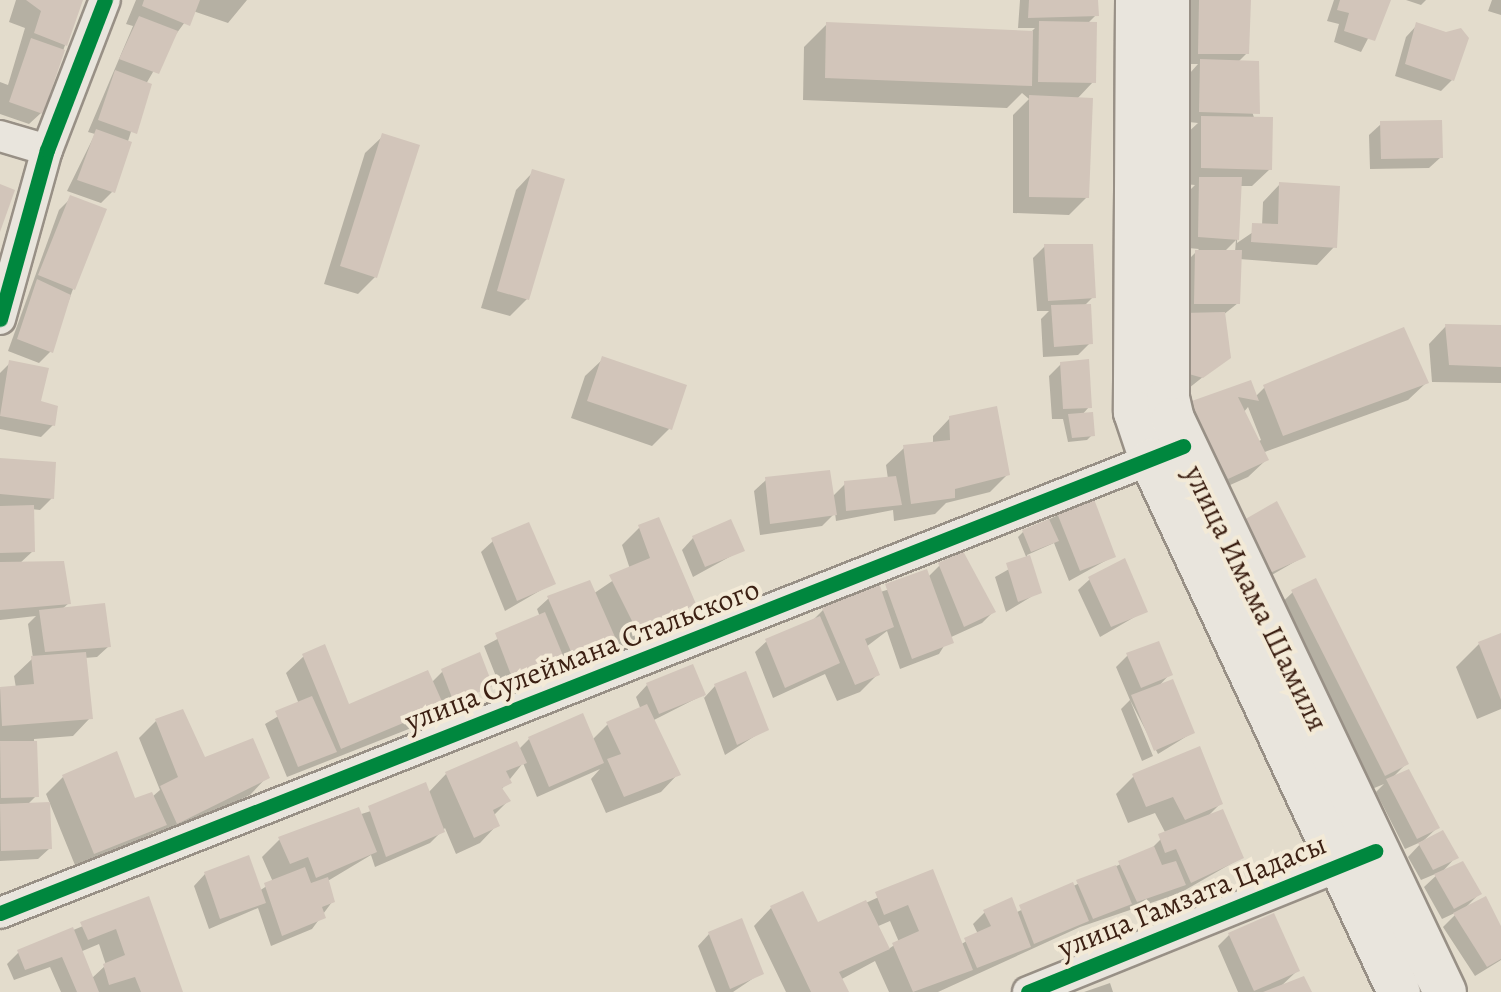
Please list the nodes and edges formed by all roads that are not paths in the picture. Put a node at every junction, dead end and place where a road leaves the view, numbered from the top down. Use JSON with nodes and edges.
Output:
{"nodes":[{"id":1,"x":104,"y":0,"type":"edge"},
{"id":2,"x":1137,"y":0,"type":"edge"},
{"id":3,"x":1168,"y":0,"type":"edge"},
{"id":4,"x":0,"y":136,"type":"edge"},
{"id":5,"x":47,"y":150,"type":"junction"},
{"id":6,"x":0,"y":319,"type":"edge"},
{"id":7,"x":1167,"y":453,"type":"junction"},
{"id":8,"x":1376,"y":851,"type":"junction"},
{"id":9,"x":0,"y":913,"type":"edge"},
{"id":10,"x":1028,"y":992,"type":"edge"},
{"id":11,"x":1399,"y":992,"type":"edge"},
{"id":12,"x":1445,"y":992,"type":"edge"}],
"edges":[{"from":1,"to":5,"type":"street"},
{"from":2,"to":7,"type":"main road","name":"улица Имама Шамиля"},
{"from":3,"to":7,"type":"main road","name":"улица Имама Шамиля"},
{"from":4,"to":5,"type":"street"},
{"from":5,"to":6,"type":"street"},
{"from":7,"to":8,"type":"main road","name":"улица Имама Шамиля"},
{"from":7,"to":9,"type":"street","name":"улица Сулеймана Стальского"},
{"from":7,"to":11,"type":"main road","name":"улица Имама Шамиля"},
{"from":8,"to":10,"type":"street","name":"улица Гамзата Цадасы"},
{"from":8,"to":12,"type":"main road","name":"улица Имама Шамиля"}]}
